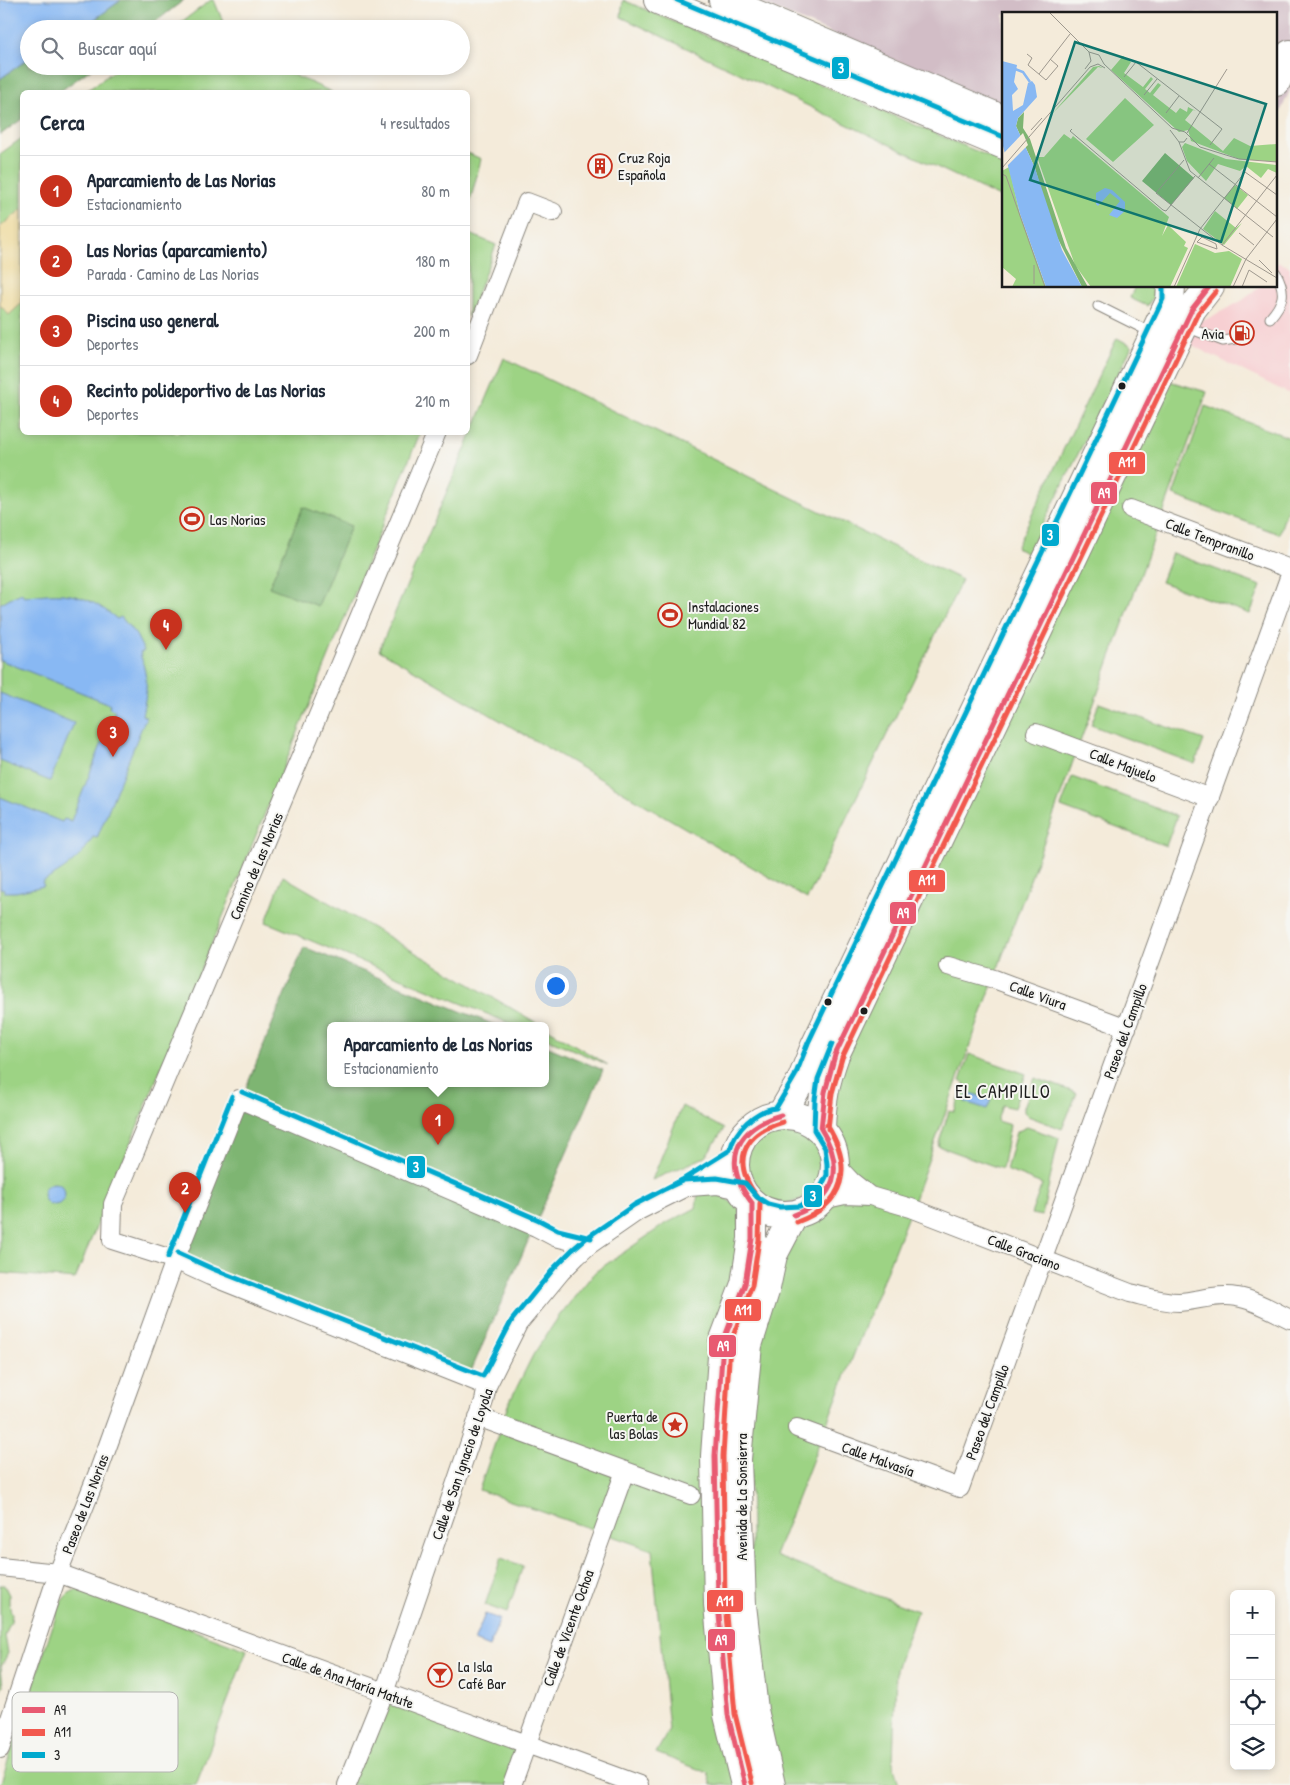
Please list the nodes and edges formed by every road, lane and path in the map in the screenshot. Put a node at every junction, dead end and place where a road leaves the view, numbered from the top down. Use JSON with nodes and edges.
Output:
{"nodes":[{"id":1,"x":658,"y":0,"type":"edge"},
{"id":2,"x":723,"y":0,"type":"edge"},
{"id":3,"x":1290,"y":54,"type":"edge"},
{"id":4,"x":1278,"y":78,"type":"edge"},
{"id":5,"x":1002,"y":119,"type":"edge"},
{"id":6,"x":1002,"y":144,"type":"edge"},
{"id":7,"x":553,"y":212,"type":"dead end"},
{"id":8,"x":1278,"y":277,"type":"edge"},
{"id":9,"x":1171,"y":288,"type":"edge"},
{"id":10,"x":1208,"y":288,"type":"edge"},
{"id":11,"x":1098,"y":306,"type":"dead end"},
{"id":12,"x":1270,"y":318,"type":"dead end"},
{"id":13,"x":1184,"y":326,"type":"junction"},
{"id":14,"x":1154,"y":334,"type":"junction"},
{"id":15,"x":1247,"y":337,"type":"dead end"},
{"id":16,"x":470,"y":350,"type":"edge"},
{"id":17,"x":436,"y":435,"type":"edge"},
{"id":18,"x":1131,"y":509,"type":"dead end"},
{"id":19,"x":1290,"y":569,"type":"edge"},
{"id":20,"x":1290,"y":575,"type":"edge"},
{"id":21,"x":1036,"y":733,"type":"dead end"},
{"id":22,"x":1210,"y":798,"type":"junction"},
{"id":23,"x":948,"y":966,"type":"dead end"},
{"id":24,"x":1126,"y":1028,"type":"junction"},
{"id":25,"x":782,"y":1114,"type":"junction"},
{"id":26,"x":821,"y":1129,"type":"junction"},
{"id":27,"x":736,"y":1155,"type":"junction"},
{"id":28,"x":835,"y":1164,"type":"junction"},
{"id":29,"x":686,"y":1187,"type":"junction"},
{"id":30,"x":870,"y":1196,"type":"junction"},
{"id":31,"x":747,"y":1197,"type":"junction"},
{"id":32,"x":822,"y":1200,"type":"junction"},
{"id":33,"x":794,"y":1215,"type":"junction"},
{"id":34,"x":555,"y":1237,"type":"junction"},
{"id":35,"x":590,"y":1245,"type":"junction"},
{"id":36,"x":1043,"y":1259,"type":"junction"},
{"id":37,"x":175,"y":1260,"type":"junction"},
{"id":38,"x":561,"y":1272,"type":"junction"},
{"id":39,"x":1290,"y":1319,"type":"edge"},
{"id":40,"x":487,"y":1386,"type":"junction"},
{"id":41,"x":478,"y":1417,"type":"junction"},
{"id":42,"x":797,"y":1428,"type":"dead end"},
{"id":43,"x":625,"y":1470,"type":"junction"},
{"id":44,"x":960,"y":1488,"type":"joint"},
{"id":45,"x":691,"y":1495,"type":"dead end"},
{"id":46,"x":0,"y":1567,"type":"edge"},
{"id":47,"x":58,"y":1573,"type":"junction"},
{"id":48,"x":19,"y":1692,"type":"edge"},
{"id":49,"x":384,"y":1693,"type":"junction"},
{"id":50,"x":12,"y":1713,"type":"edge"},
{"id":51,"x":526,"y":1744,"type":"junction"},
{"id":52,"x":0,"y":1749,"type":"edge"},
{"id":53,"x":347,"y":1785,"type":"edge"},
{"id":54,"x":512,"y":1785,"type":"edge"},
{"id":55,"x":638,"y":1785,"type":"edge"},
{"id":56,"x":745,"y":1785,"type":"edge"},
{"id":57,"x":771,"y":1785,"type":"edge"}],
"edges":[{"from":1,"to":6,"type":"main road"},
{"from":2,"to":5,"type":"main road"},
{"from":3,"to":4,"type":"main road"},
{"from":7,"to":16,"type":"street"},
{"from":8,"to":12,"type":"lane"},
{"from":9,"to":14,"type":"main road"},
{"from":10,"to":13,"type":"main road"},
{"from":11,"to":14,"type":"lane"},
{"from":13,"to":15,"type":"lane"},
{"from":13,"to":26,"type":"main road"},
{"from":14,"to":25,"type":"main road"},
{"from":17,"to":37,"type":"street","name":"Camino de Las Norias"},
{"from":18,"to":19,"type":"street","name":"Calle Tempranillo"},
{"from":20,"to":22,"type":"street","name":"Paseo del Campillo"},
{"from":21,"to":22,"type":"street","name":"Calle Majuelo"},
{"from":22,"to":24,"type":"street","name":"Paseo del Campillo"},
{"from":23,"to":24,"type":"street","name":"Calle Viura"},
{"from":24,"to":36,"type":"street","name":"Paseo del Campillo"},
{"from":25,"to":26,"type":"main road"},
{"from":25,"to":27,"type":"main road"},
{"from":26,"to":28,"type":"main road"},
{"from":27,"to":29,"type":"street","name":"Calle de San Ignacio de Loyola"},
{"from":27,"to":31,"type":"main road"},
{"from":28,"to":30,"type":"street","name":"Calle Graciano"},
{"from":28,"to":32,"type":"main road"},
{"from":29,"to":31,"type":"street","name":"Calle de San Ignacio de Loyola"},
{"from":29,"to":35,"type":"street","name":"Calle de San Ignacio de Loyola"},
{"from":30,"to":32,"type":"street","name":"Calle Graciano"},
{"from":30,"to":36,"type":"street","name":"Calle Graciano"},
{"from":31,"to":33,"type":"main road"},
{"from":31,"to":56,"type":"main road","name":"Avenida de La Sonsierra"},
{"from":32,"to":33,"type":"main road"},
{"from":33,"to":57,"type":"main road","name":"Avenida de La Sonsierra"},
{"from":34,"to":35,"type":"street"},
{"from":34,"to":37,"type":"street","name":"Paseo de Las Norias"},
{"from":34,"to":38,"type":"street"},
{"from":35,"to":38,"type":"street","name":"Calle de San Ignacio de Loyola"},
{"from":36,"to":39,"type":"street","name":"Calle Graciano"},
{"from":36,"to":44,"type":"street","name":"Paseo del Campillo"},
{"from":37,"to":40,"type":"street"},
{"from":37,"to":47,"type":"street","name":"Paseo de Las Norias"},
{"from":38,"to":40,"type":"street","name":"Calle de San Ignacio de Loyola"},
{"from":40,"to":41,"type":"street","name":"Calle de San Ignacio de Loyola"},
{"from":41,"to":43,"type":"street"},
{"from":41,"to":49,"type":"street","name":"Calle de San Ignacio de Loyola"},
{"from":42,"to":44,"type":"street","name":"Calle Malvasía"},
{"from":43,"to":45,"type":"street"},
{"from":43,"to":51,"type":"street","name":"Calle de Vicente Ochoa"},
{"from":46,"to":47,"type":"street","name":"Calle de Ana María Matute"},
{"from":47,"to":48,"type":"street","name":"Paseo de Las Norias"},
{"from":47,"to":49,"type":"street","name":"Calle de Ana María Matute"},
{"from":49,"to":51,"type":"street","name":"Calle de Ana María Matute"},
{"from":49,"to":53,"type":"street","name":"Calle de San Ignacio de Loyola"},
{"from":50,"to":52,"type":"street","name":"Paseo de Las Norias"},
{"from":51,"to":54,"type":"street","name":"Calle de Vicente Ochoa"},
{"from":51,"to":55,"type":"street","name":"Calle de Ana María Matute"}]}
